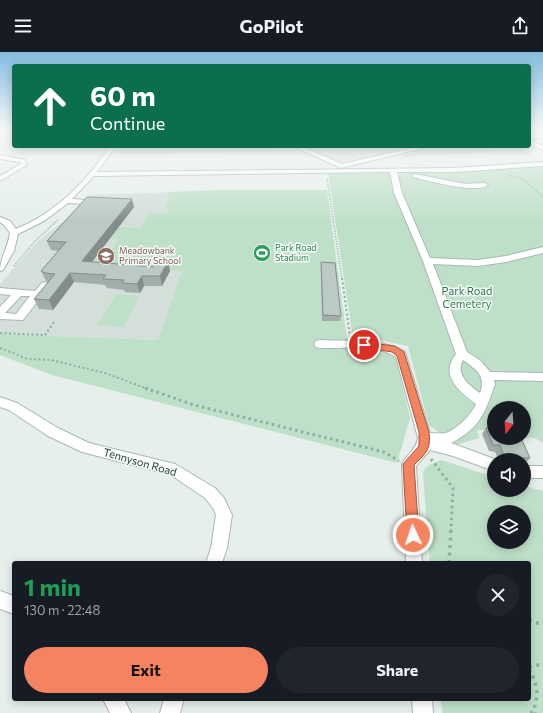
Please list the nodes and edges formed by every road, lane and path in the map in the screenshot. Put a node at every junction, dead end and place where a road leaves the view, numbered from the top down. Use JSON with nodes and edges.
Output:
{"nodes":[{"id":1,"x":16,"y":160,"type":"edge"},
{"id":2,"x":102,"y":160,"type":"edge"},
{"id":3,"x":324,"y":160,"type":"edge"},
{"id":4,"x":374,"y":160,"type":"edge"},
{"id":5,"x":543,"y":164,"type":"edge"},
{"id":6,"x":342,"y":168,"type":"junction"},
{"id":7,"x":490,"y":168,"type":"junction"},
{"id":8,"x":326,"y":171,"type":"junction"},
{"id":9,"x":393,"y":172,"type":"junction"},
{"id":10,"x":91,"y":174,"type":"junction"},
{"id":11,"x":0,"y":179,"type":"edge"},
{"id":12,"x":485,"y":185,"type":"dead end"},
{"id":13,"x":543,"y":198,"type":"edge"},
{"id":14,"x":73,"y":201,"type":"junction"},
{"id":15,"x":64,"y":202,"type":"junction"},
{"id":16,"x":109,"y":203,"type":"edge"},
{"id":17,"x":0,"y":219,"type":"edge"},
{"id":18,"x":12,"y":229,"type":"junction"},
{"id":19,"x":543,"y":250,"type":"edge"},
{"id":20,"x":427,"y":262,"type":"junction"},
{"id":21,"x":0,"y":268,"type":"edge"},
{"id":22,"x":10,"y":270,"type":"dead end"},
{"id":23,"x":45,"y":285,"type":"edge"},
{"id":24,"x":0,"y":291,"type":"edge"},
{"id":25,"x":18,"y":293,"type":"junction"},
{"id":26,"x":37,"y":294,"type":"junction"},
{"id":27,"x":0,"y":315,"type":"edge"},
{"id":28,"x":54,"y":322,"type":"dead end"},
{"id":29,"x":0,"y":333,"type":"edge"},
{"id":30,"x":320,"y":344,"type":"dead end"},
{"id":31,"x":352,"y":345,"type":"junction"},
{"id":32,"x":0,"y":348,"type":"edge"},
{"id":33,"x":462,"y":354,"type":"junction"},
{"id":34,"x":487,"y":376,"type":"junction"},
{"id":35,"x":543,"y":377,"type":"edge"},
{"id":36,"x":482,"y":401,"type":"junction"},
{"id":37,"x":0,"y":402,"type":"edge"},
{"id":38,"x":424,"y":443,"type":"junction"},
{"id":39,"x":487,"y":462,"type":"edge"},
{"id":40,"x":409,"y":464,"type":"junction"},
{"id":41,"x":531,"y":472,"type":"edge"},
{"id":42,"x":543,"y":472,"type":"edge"},
{"id":43,"x":215,"y":561,"type":"edge"},
{"id":44,"x":414,"y":561,"type":"edge"},
{"id":45,"x":449,"y":561,"type":"edge"},
{"id":46,"x":0,"y":600,"type":"edge"},
{"id":47,"x":12,"y":604,"type":"edge"},
{"id":48,"x":531,"y":621,"type":"edge"},
{"id":49,"x":543,"y":625,"type":"edge"},
{"id":50,"x":543,"y":664,"type":"edge"},
{"id":51,"x":531,"y":667,"type":"edge"},
{"id":52,"x":531,"y":672,"type":"edge"},
{"id":53,"x":114,"y":701,"type":"edge"},
{"id":54,"x":173,"y":701,"type":"edge"},
{"id":55,"x":422,"y":701,"type":"edge"},
{"id":56,"x":534,"y":712,"type":"edge"},
{"id":57,"x":121,"y":713,"type":"edge"},
{"id":58,"x":170,"y":713,"type":"edge"},
{"id":59,"x":423,"y":713,"type":"edge"}],
"edges":[{"from":1,"to":11,"type":"street"},
{"from":2,"to":10,"type":"street"},
{"from":3,"to":6,"type":"street"},
{"from":4,"to":6,"type":"street"},
{"from":5,"to":7,"type":"street"},
{"from":6,"to":8,"type":"street"},
{"from":6,"to":9,"type":"street"},
{"from":7,"to":9,"type":"street"},
{"from":7,"to":13,"type":"path"},
{"from":8,"to":10,"type":"street"},
{"from":8,"to":31,"type":"path"},
{"from":9,"to":12,"type":"street"},
{"from":9,"to":20,"type":"street"},
{"from":10,"to":15,"type":"street"},
{"from":14,"to":15,"type":"street"},
{"from":14,"to":16,"type":"street"},
{"from":14,"to":22,"type":"path"},
{"from":15,"to":18,"type":"street"},
{"from":17,"to":18,"type":"street"},
{"from":18,"to":21,"type":"street"},
{"from":19,"to":20,"type":"street"},
{"from":20,"to":33,"type":"street"},
{"from":23,"to":26,"type":"street"},
{"from":24,"to":25,"type":"street"},
{"from":25,"to":26,"type":"street"},
{"from":25,"to":27,"type":"street"},
{"from":26,"to":27,"type":"street"},
{"from":28,"to":29,"type":"path"},
{"from":30,"to":31,"type":"street"},
{"from":31,"to":38,"type":"street"},
{"from":32,"to":40,"type":"path"},
{"from":33,"to":34,"type":"street"},
{"from":33,"to":36,"type":"street"},
{"from":34,"to":35,"type":"street"},
{"from":34,"to":36,"type":"street"},
{"from":36,"to":38,"type":"street"},
{"from":37,"to":43,"type":"street","name":"Tennyson Road"},
{"from":38,"to":39,"type":"street"},
{"from":38,"to":40,"type":"street"},
{"from":38,"to":45,"type":"path"},
{"from":40,"to":44,"type":"street"},
{"from":41,"to":42,"type":"street"},
{"from":46,"to":47,"type":"street"},
{"from":48,"to":49,"type":"path"},
{"from":50,"to":51,"type":"path"},
{"from":52,"to":56,"type":"path"},
{"from":53,"to":57,"type":"street"},
{"from":54,"to":58,"type":"street"},
{"from":55,"to":59,"type":"street"}]}
